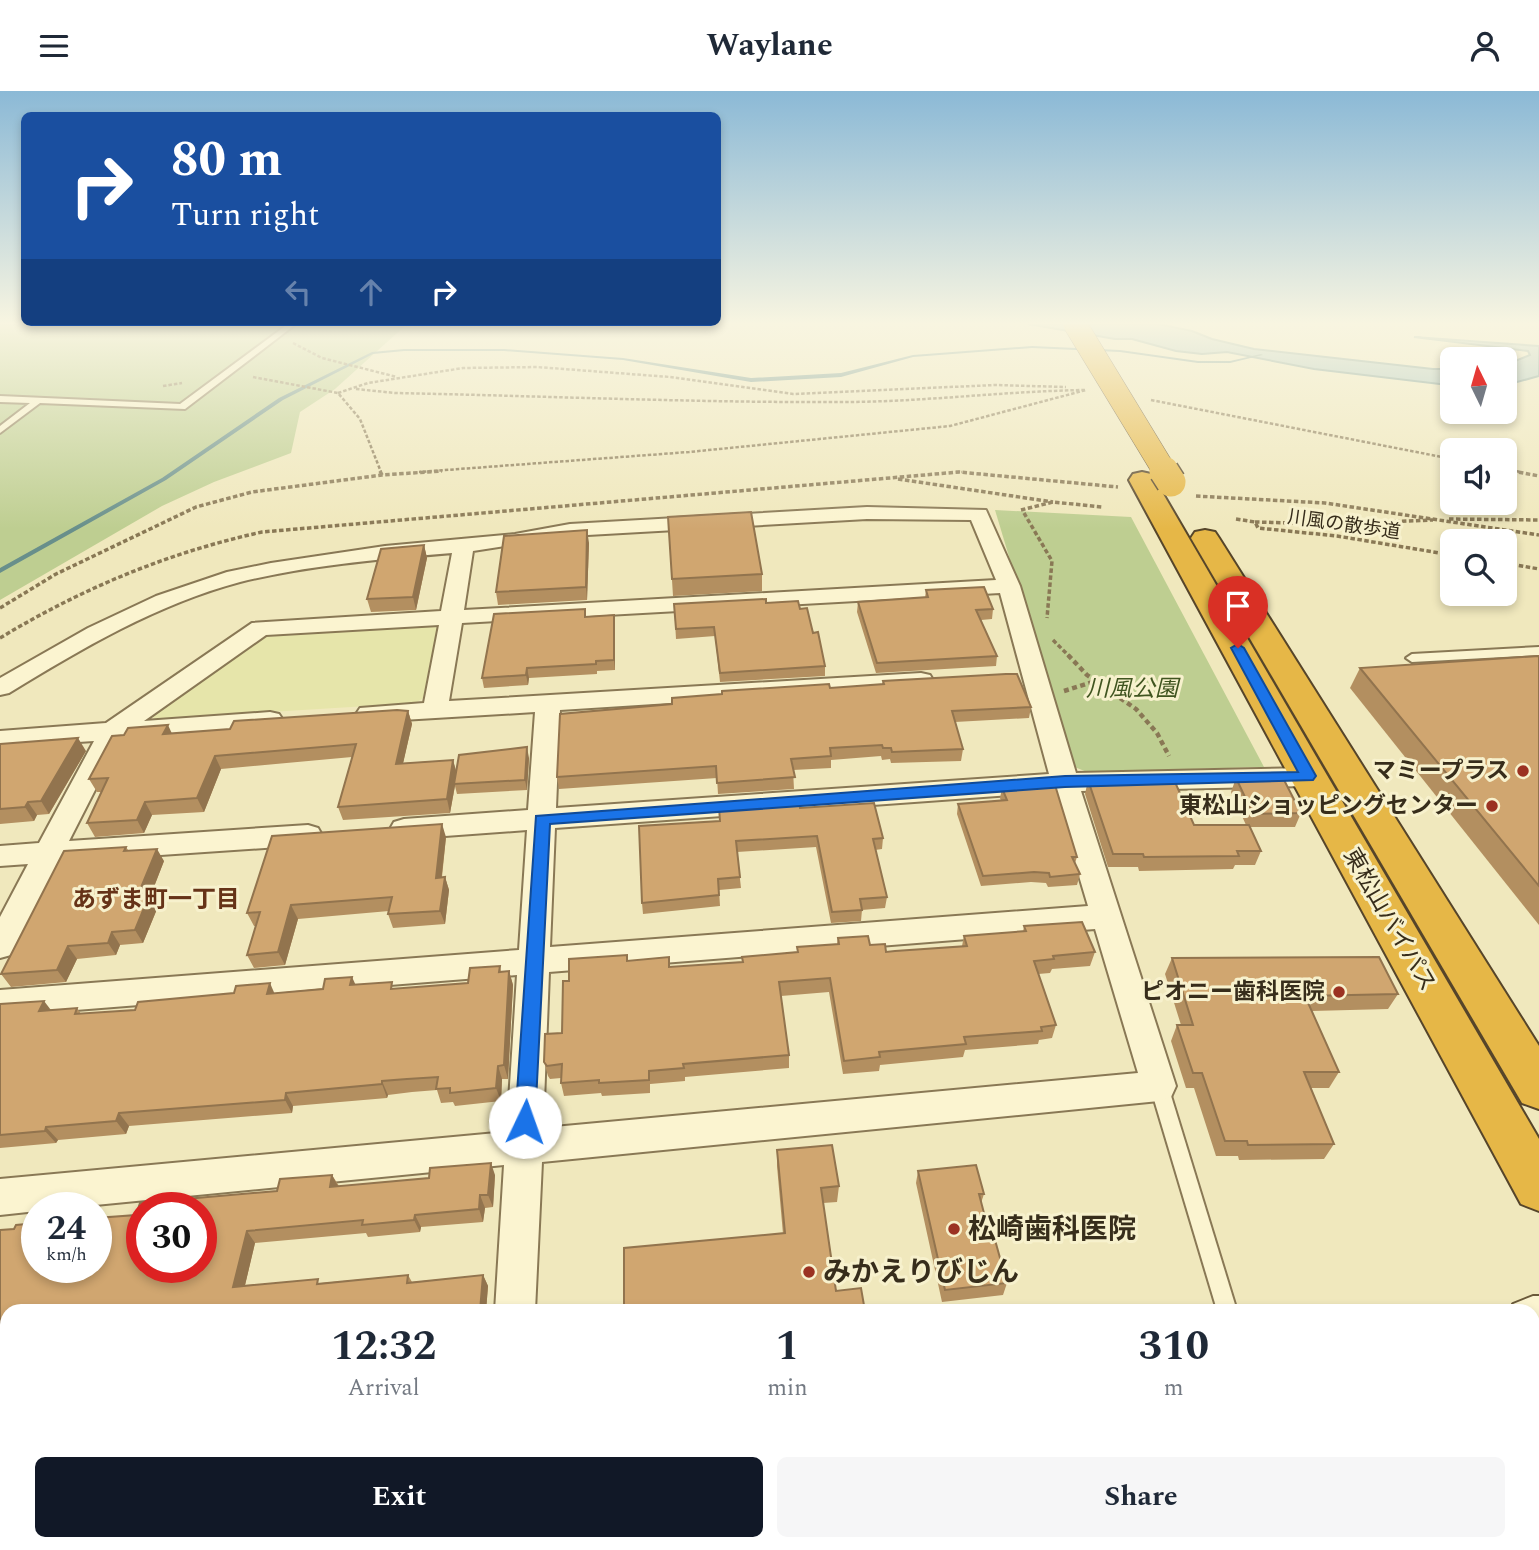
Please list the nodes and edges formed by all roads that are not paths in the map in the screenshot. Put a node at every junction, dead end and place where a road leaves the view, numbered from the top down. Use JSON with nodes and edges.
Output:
{"nodes":[{"id":1,"x":202,"y":392,"type":"edge"},
{"id":2,"x":1091,"y":392,"type":"edge"},
{"id":3,"x":1112,"y":392,"type":"edge"},
{"id":4,"x":0,"y":398,"type":"edge"},
{"id":5,"x":38,"y":401,"type":"junction"},
{"id":6,"x":0,"y":431,"type":"edge"},
{"id":7,"x":1114,"y":432,"type":"dead end"},
{"id":8,"x":1159,"y":479,"type":"junction"},
{"id":9,"x":464,"y":545,"type":"junction"},
{"id":10,"x":1009,"y":586,"type":"junction"},
{"id":11,"x":451,"y":618,"type":"junction"},
{"id":12,"x":1539,"y":651,"type":"edge"},
{"id":13,"x":1412,"y":658,"type":"dead end"},
{"id":14,"x":1034,"y":673,"type":"junction"},
{"id":15,"x":1006,"y":674,"type":"edge"},
{"id":16,"x":951,"y":678,"type":"edge"},
{"id":17,"x":0,"y":688,"type":"edge"},
{"id":18,"x":548,"y":703,"type":"junction"},
{"id":19,"x":435,"y":710,"type":"junction"},
{"id":20,"x":341,"y":716,"type":"edge"},
{"id":21,"x":300,"y":719,"type":"edge"},
{"id":22,"x":112,"y":731,"type":"junction"},
{"id":23,"x":0,"y":739,"type":"edge"},
{"id":24,"x":1308,"y":776,"type":"junction"},
{"id":25,"x":1065,"y":782,"type":"junction"},
{"id":26,"x":542,"y":820,"type":"junction"},
{"id":27,"x":377,"y":831,"type":"edge"},
{"id":28,"x":336,"y":834,"type":"edge"},
{"id":29,"x":48,"y":853,"type":"junction"},
{"id":30,"x":0,"y":856,"type":"edge"},
{"id":31,"x":1108,"y":916,"type":"junction"},
{"id":32,"x":0,"y":946,"type":"edge"},
{"id":33,"x":534,"y":961,"type":"junction"},
{"id":34,"x":0,"y":1003,"type":"edge"},
{"id":35,"x":1159,"y":1086,"type":"junction"},
{"id":36,"x":1539,"y":1088,"type":"edge"},
{"id":37,"x":524,"y":1149,"type":"junction"},
{"id":38,"x":1539,"y":1187,"type":"edge"},
{"id":39,"x":0,"y":1197,"type":"edge"},
{"id":40,"x":515,"y":1304,"type":"edge"},
{"id":41,"x":1225,"y":1304,"type":"edge"}],
"edges":[{"from":1,"to":5,"type":"lane"},
{"from":2,"to":7,"type":"highway"},
{"from":3,"to":8,"type":"highway","name":"東松山バイパス","bridge":true},
{"from":4,"to":5,"type":"lane"},
{"from":5,"to":6,"type":"lane"},
{"from":8,"to":24,"type":"highway","name":"東松山バイパス"},
{"from":8,"to":36,"type":"highway","name":"東松山バイパス"},
{"from":9,"to":10,"type":"street"},
{"from":9,"to":11,"type":"street"},
{"from":9,"to":17,"type":"street"},
{"from":10,"to":11,"type":"street"},
{"from":10,"to":14,"type":"street"},
{"from":11,"to":19,"type":"street"},
{"from":11,"to":22,"type":"street"},
{"from":12,"to":13,"type":"lane"},
{"from":14,"to":15,"type":"street"},
{"from":14,"to":25,"type":"street"},
{"from":16,"to":18,"type":"street"},
{"from":18,"to":19,"type":"street"},
{"from":18,"to":26,"type":"street"},
{"from":19,"to":20,"type":"street"},
{"from":21,"to":22,"type":"street"},
{"from":22,"to":23,"type":"street"},
{"from":22,"to":29,"type":"street"},
{"from":24,"to":25,"type":"street"},
{"from":24,"to":38,"type":"highway","name":"東松山バイパス"},
{"from":25,"to":26,"type":"street"},
{"from":25,"to":31,"type":"street"},
{"from":26,"to":27,"type":"street"},
{"from":26,"to":33,"type":"street"},
{"from":28,"to":29,"type":"street"},
{"from":29,"to":30,"type":"street"},
{"from":29,"to":32,"type":"street"},
{"from":31,"to":33,"type":"street"},
{"from":31,"to":35,"type":"street"},
{"from":33,"to":34,"type":"street"},
{"from":33,"to":37,"type":"street"},
{"from":35,"to":37,"type":"street"},
{"from":35,"to":41,"type":"lane"},
{"from":37,"to":39,"type":"street"},
{"from":37,"to":40,"type":"street"}]}
